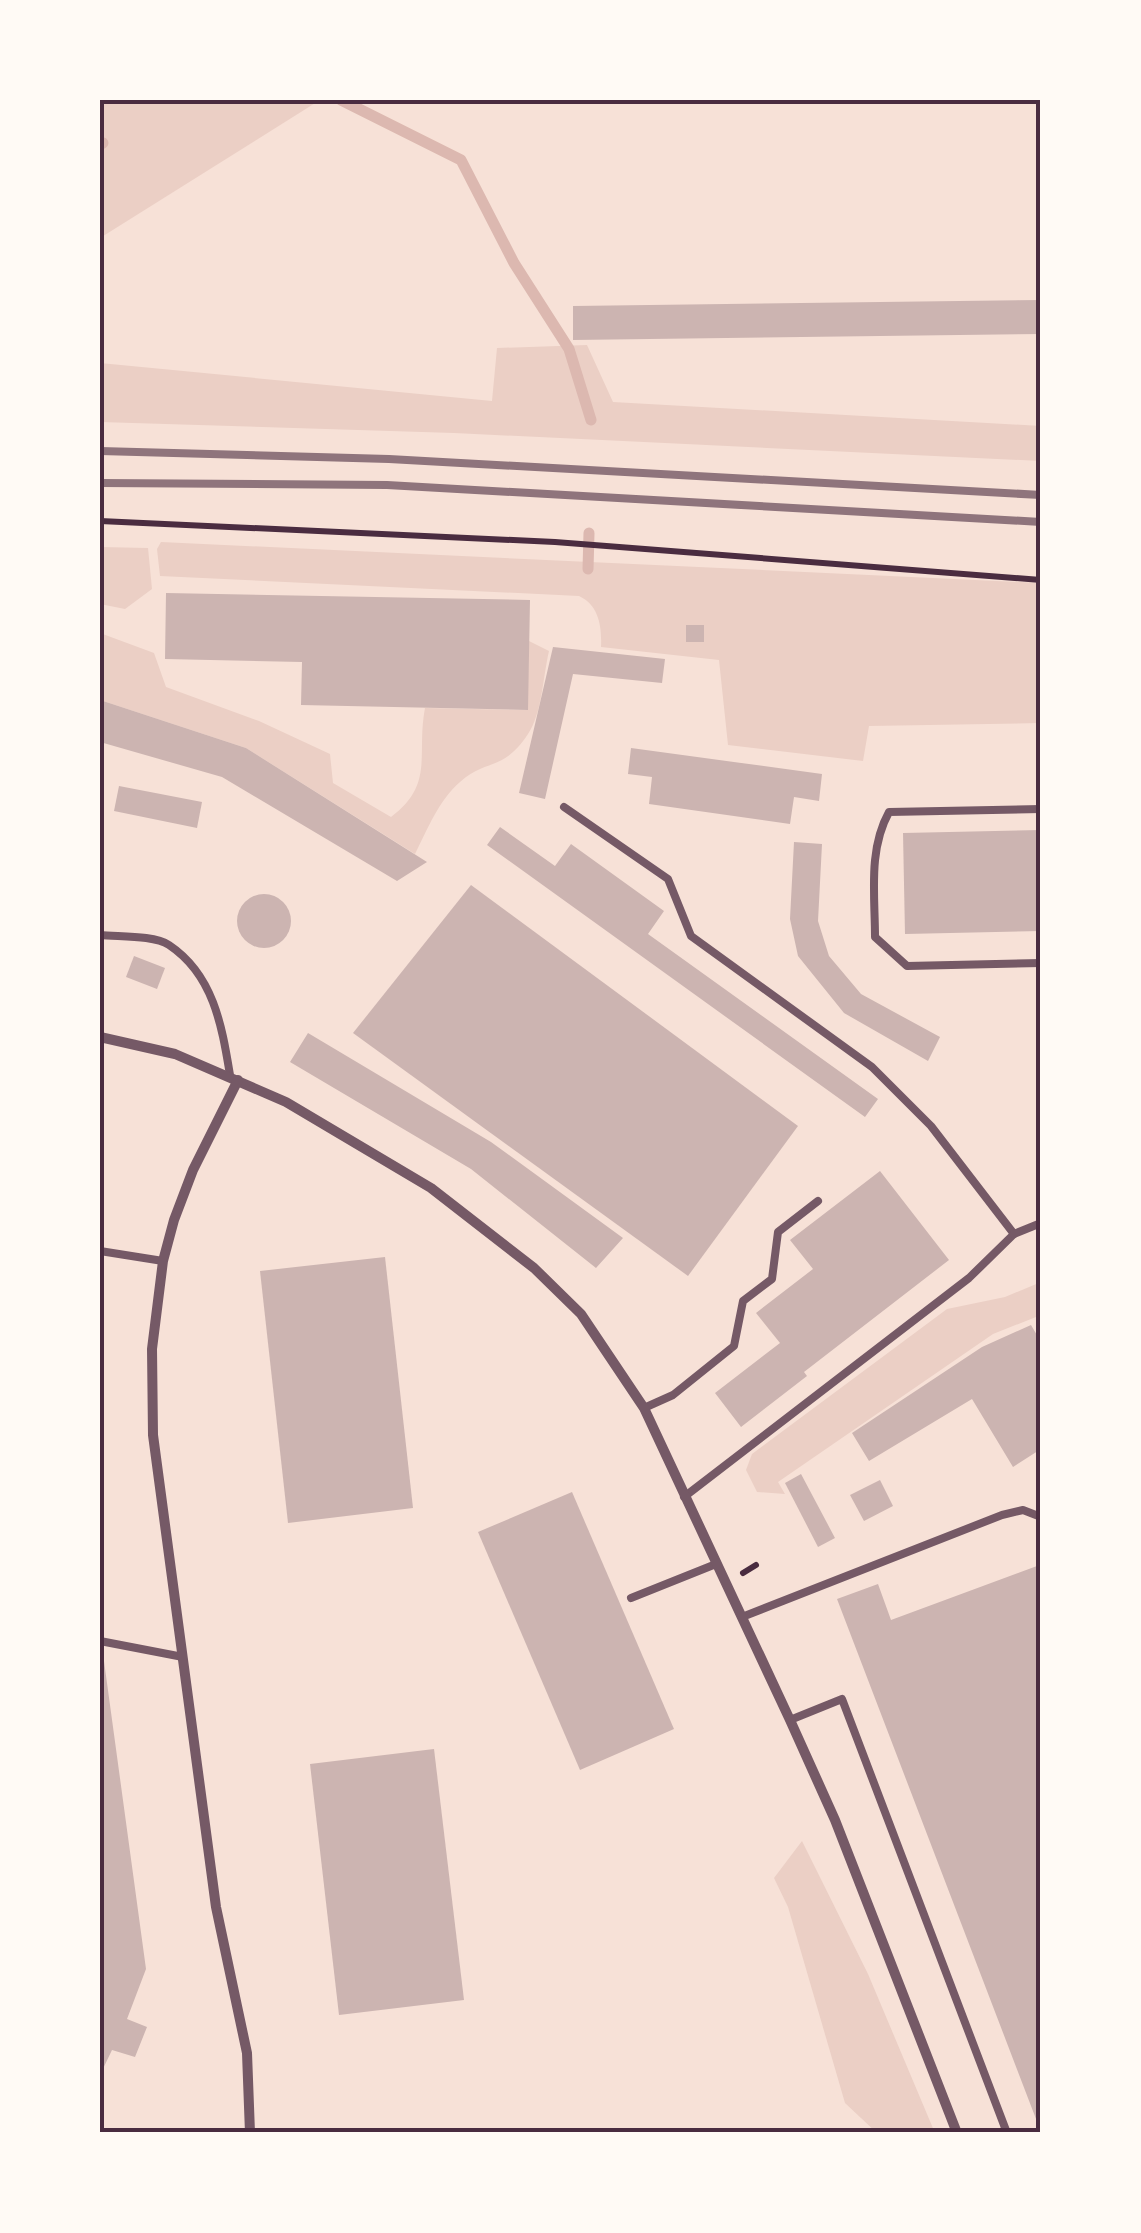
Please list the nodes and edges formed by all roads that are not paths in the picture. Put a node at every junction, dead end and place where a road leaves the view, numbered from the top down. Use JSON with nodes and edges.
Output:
{"nodes":[{"id":1,"x":564,"y":807,"type":"dead end"},
{"id":2,"x":1041,"y":809,"type":"edge"},
{"id":3,"x":100,"y":934,"type":"edge"},
{"id":4,"x":1041,"y":963,"type":"edge"},
{"id":5,"x":100,"y":1037,"type":"edge"},
{"id":6,"x":234,"y":1077,"type":"junction"},
{"id":7,"x":818,"y":1202,"type":"dead end"},
{"id":8,"x":1041,"y":1223,"type":"edge"},
{"id":9,"x":1014,"y":1234,"type":"junction"},
{"id":10,"x":100,"y":1251,"type":"edge"},
{"id":11,"x":163,"y":1261,"type":"junction"},
{"id":12,"x":644,"y":1408,"type":"junction"},
{"id":13,"x":684,"y":1496,"type":"junction"},
{"id":14,"x":1041,"y":1517,"type":"edge"},
{"id":15,"x":716,"y":1564,"type":"junction"},
{"id":16,"x":631,"y":1598,"type":"dead end"},
{"id":17,"x":742,"y":1617,"type":"junction"},
{"id":18,"x":100,"y":1641,"type":"edge"},
{"id":19,"x":182,"y":1657,"type":"junction"},
{"id":20,"x":790,"y":1720,"type":"junction"},
{"id":21,"x":250,"y":2133,"type":"edge"},
{"id":22,"x":957,"y":2133,"type":"edge"},
{"id":23,"x":1007,"y":2133,"type":"edge"}],
"edges":[{"from":1,"to":9,"type":"lane"},
{"from":2,"to":4,"type":"lane"},
{"from":3,"to":6,"type":"lane"},
{"from":5,"to":6,"type":"street"},
{"from":6,"to":11,"type":"street"},
{"from":6,"to":12,"type":"street"},
{"from":7,"to":12,"type":"lane"},
{"from":8,"to":9,"type":"lane"},
{"from":9,"to":13,"type":"lane"},
{"from":10,"to":11,"type":"lane"},
{"from":11,"to":19,"type":"street"},
{"from":12,"to":13,"type":"street"},
{"from":13,"to":15,"type":"street"},
{"from":14,"to":17,"type":"lane"},
{"from":15,"to":16,"type":"lane"},
{"from":15,"to":17,"type":"street"},
{"from":17,"to":20,"type":"street"},
{"from":18,"to":19,"type":"lane"},
{"from":19,"to":21,"type":"street"},
{"from":20,"to":22,"type":"street"},
{"from":20,"to":23,"type":"lane"}]}
